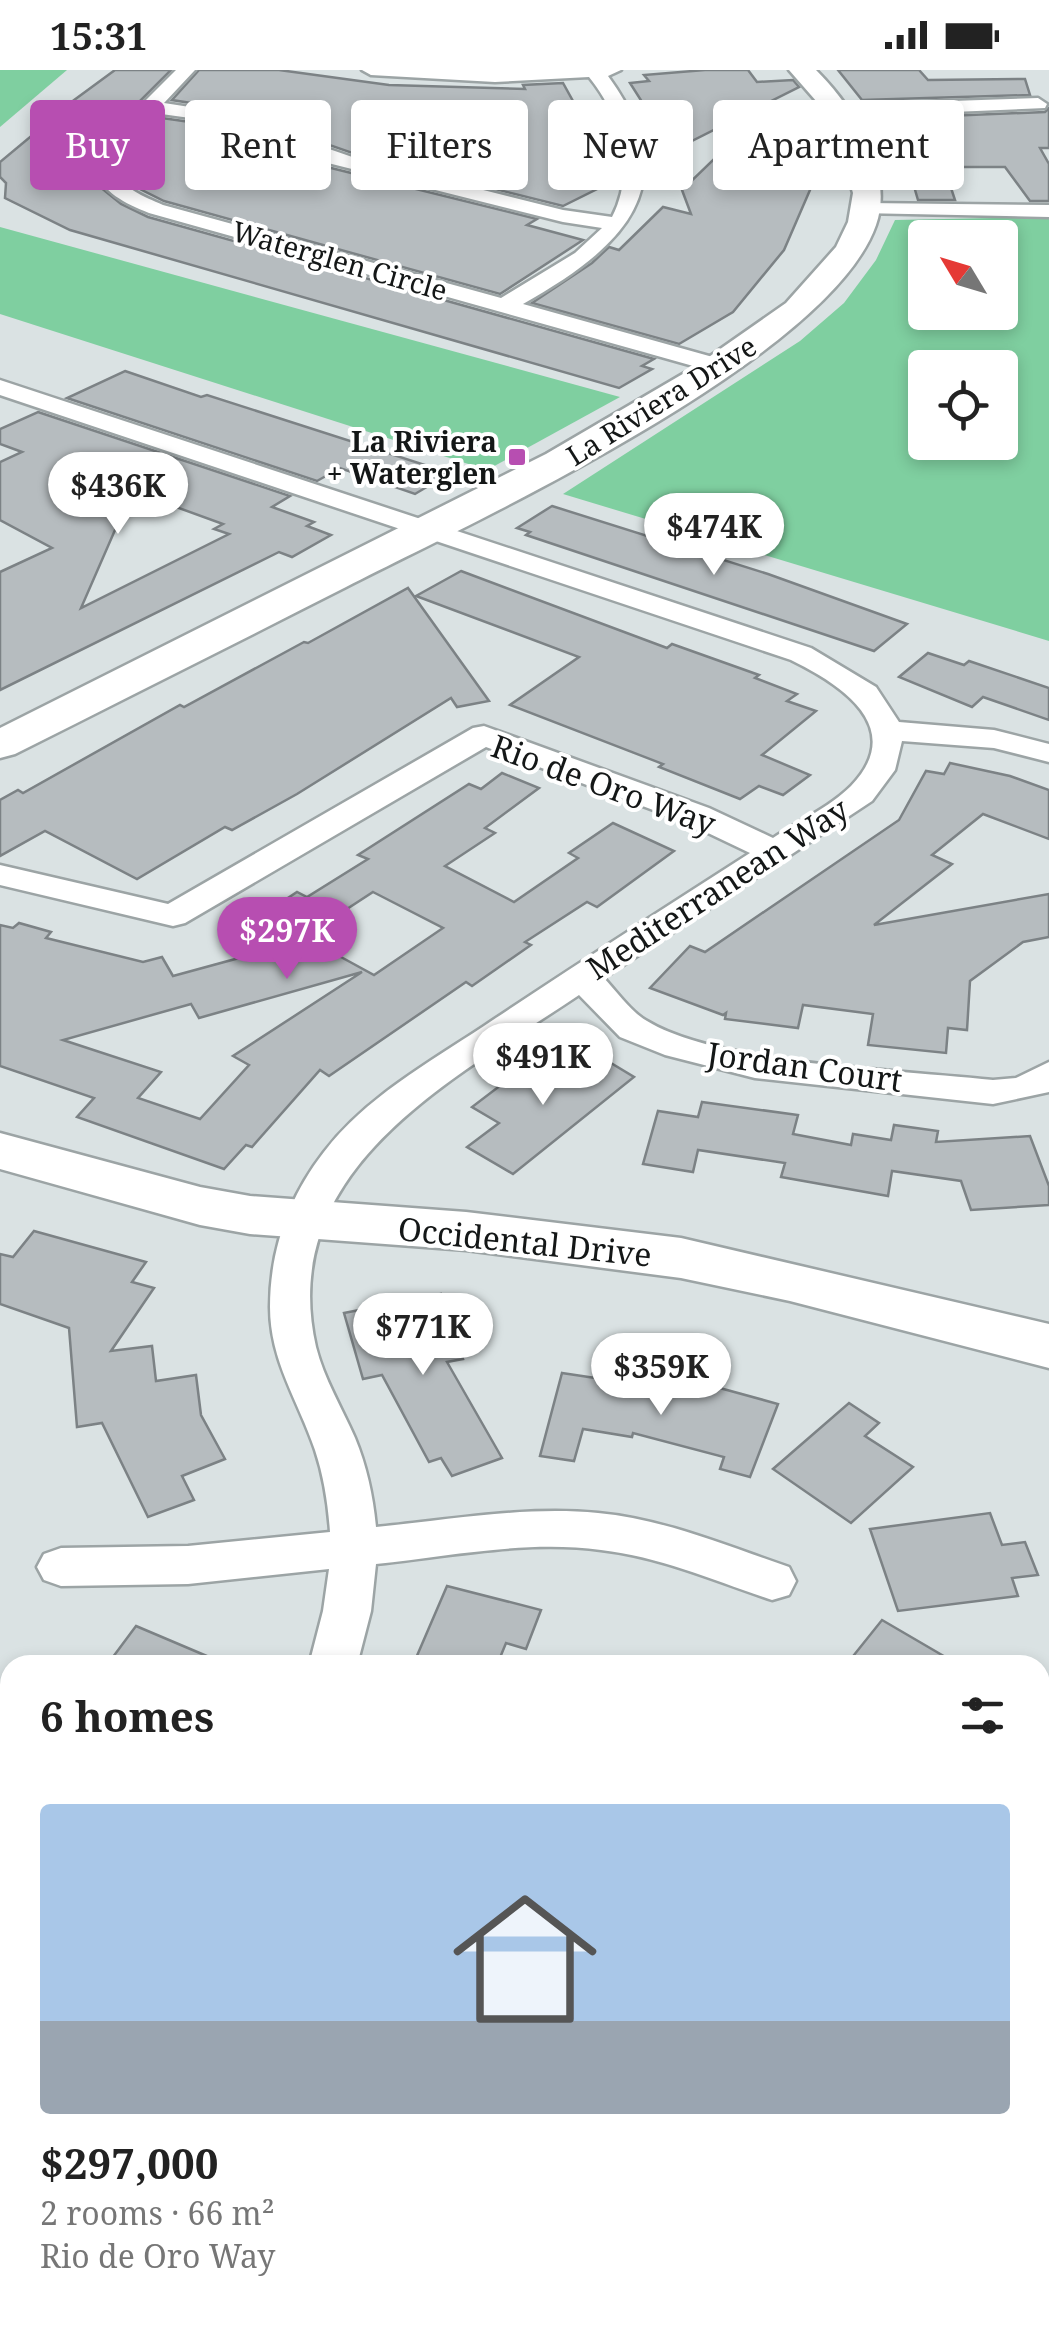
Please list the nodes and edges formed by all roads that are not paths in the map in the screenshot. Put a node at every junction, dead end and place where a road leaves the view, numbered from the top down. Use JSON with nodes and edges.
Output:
{"nodes":[{"id":1,"x":186,"y":70,"type":"edge"},
{"id":2,"x":371,"y":70,"type":"edge"},
{"id":3,"x":600,"y":70,"type":"edge"},
{"id":4,"x":802,"y":70,"type":"edge"},
{"id":5,"x":156,"y":100,"type":"edge"},
{"id":6,"x":825,"y":100,"type":"edge"},
{"id":7,"x":1038,"y":104,"type":"dead end"},
{"id":8,"x":964,"y":107,"type":"edge"},
{"id":9,"x":165,"y":110,"type":"edge"},
{"id":10,"x":351,"y":162,"type":"edge"},
{"id":11,"x":119,"y":190,"type":"edge"},
{"id":12,"x":460,"y":190,"type":"edge"},
{"id":13,"x":866,"y":190,"type":"edge"},
{"id":14,"x":867,"y":209,"type":"junction"},
{"id":15,"x":1049,"y":212,"type":"edge"},
{"id":16,"x":618,"y":224,"type":"junction"},
{"id":17,"x":504,"y":306,"type":"junction"},
{"id":18,"x":719,"y":366,"type":"junction"},
{"id":19,"x":0,"y":387,"type":"edge"},
{"id":20,"x":430,"y":529,"type":"junction"},
{"id":21,"x":888,"y":730,"type":"junction"},
{"id":22,"x":0,"y":745,"type":"edge"},
{"id":23,"x":1049,"y":753,"type":"edge"},
{"id":24,"x":776,"y":852,"type":"junction"},
{"id":25,"x":0,"y":875,"type":"edge"},
{"id":26,"x":581,"y":976,"type":"junction"},
{"id":27,"x":1049,"y":1074,"type":"edge"},
{"id":28,"x":0,"y":1151,"type":"edge"},
{"id":29,"x":304,"y":1221,"type":"junction"},
{"id":30,"x":1049,"y":1346,"type":"edge"},
{"id":31,"x":355,"y":1547,"type":"junction"},
{"id":32,"x":61,"y":1568,"type":"dead end"},
{"id":33,"x":772,"y":1580,"type":"dead end"},
{"id":34,"x":335,"y":1655,"type":"edge"}],
"edges":[{"from":1,"to":5,"type":"street","name":"Waterglen Circle"},
{"from":2,"to":3,"type":"street"},
{"from":3,"to":16,"type":"street"},
{"from":4,"to":6,"type":"main road"},
{"from":7,"to":8,"type":"street"},
{"from":9,"to":10,"type":"street"},
{"from":11,"to":17,"type":"street","name":"Waterglen Circle"},
{"from":12,"to":16,"type":"street"},
{"from":13,"to":14,"type":"main road"},
{"from":14,"to":15,"type":"street"},
{"from":14,"to":18,"type":"main road","name":"La Riviera Drive"},
{"from":16,"to":17,"type":"street"},
{"from":17,"to":18,"type":"street","name":"Waterglen Circle"},
{"from":18,"to":20,"type":"main road","name":"La Riviera Drive"},
{"from":19,"to":20,"type":"street"},
{"from":20,"to":21,"type":"street"},
{"from":20,"to":22,"type":"main road","name":"La Riviera Drive"},
{"from":21,"to":23,"type":"street"},
{"from":21,"to":24,"type":"street","name":"Mediterranean Way"},
{"from":24,"to":25,"type":"street","name":"Rio de Oro Way"},
{"from":24,"to":26,"type":"street","name":"Mediterranean Way"},
{"from":26,"to":27,"type":"street","name":"Jordan Court"},
{"from":26,"to":29,"type":"street","name":"Mediterranean Way"},
{"from":28,"to":29,"type":"main road","name":"Occidental Drive"},
{"from":29,"to":30,"type":"main road","name":"Occidental Drive"},
{"from":29,"to":31,"type":"street","name":"Mediterranean Way"},
{"from":31,"to":32,"type":"street"},
{"from":31,"to":33,"type":"street"},
{"from":31,"to":34,"type":"street","name":"Mediterranean Way"}]}
